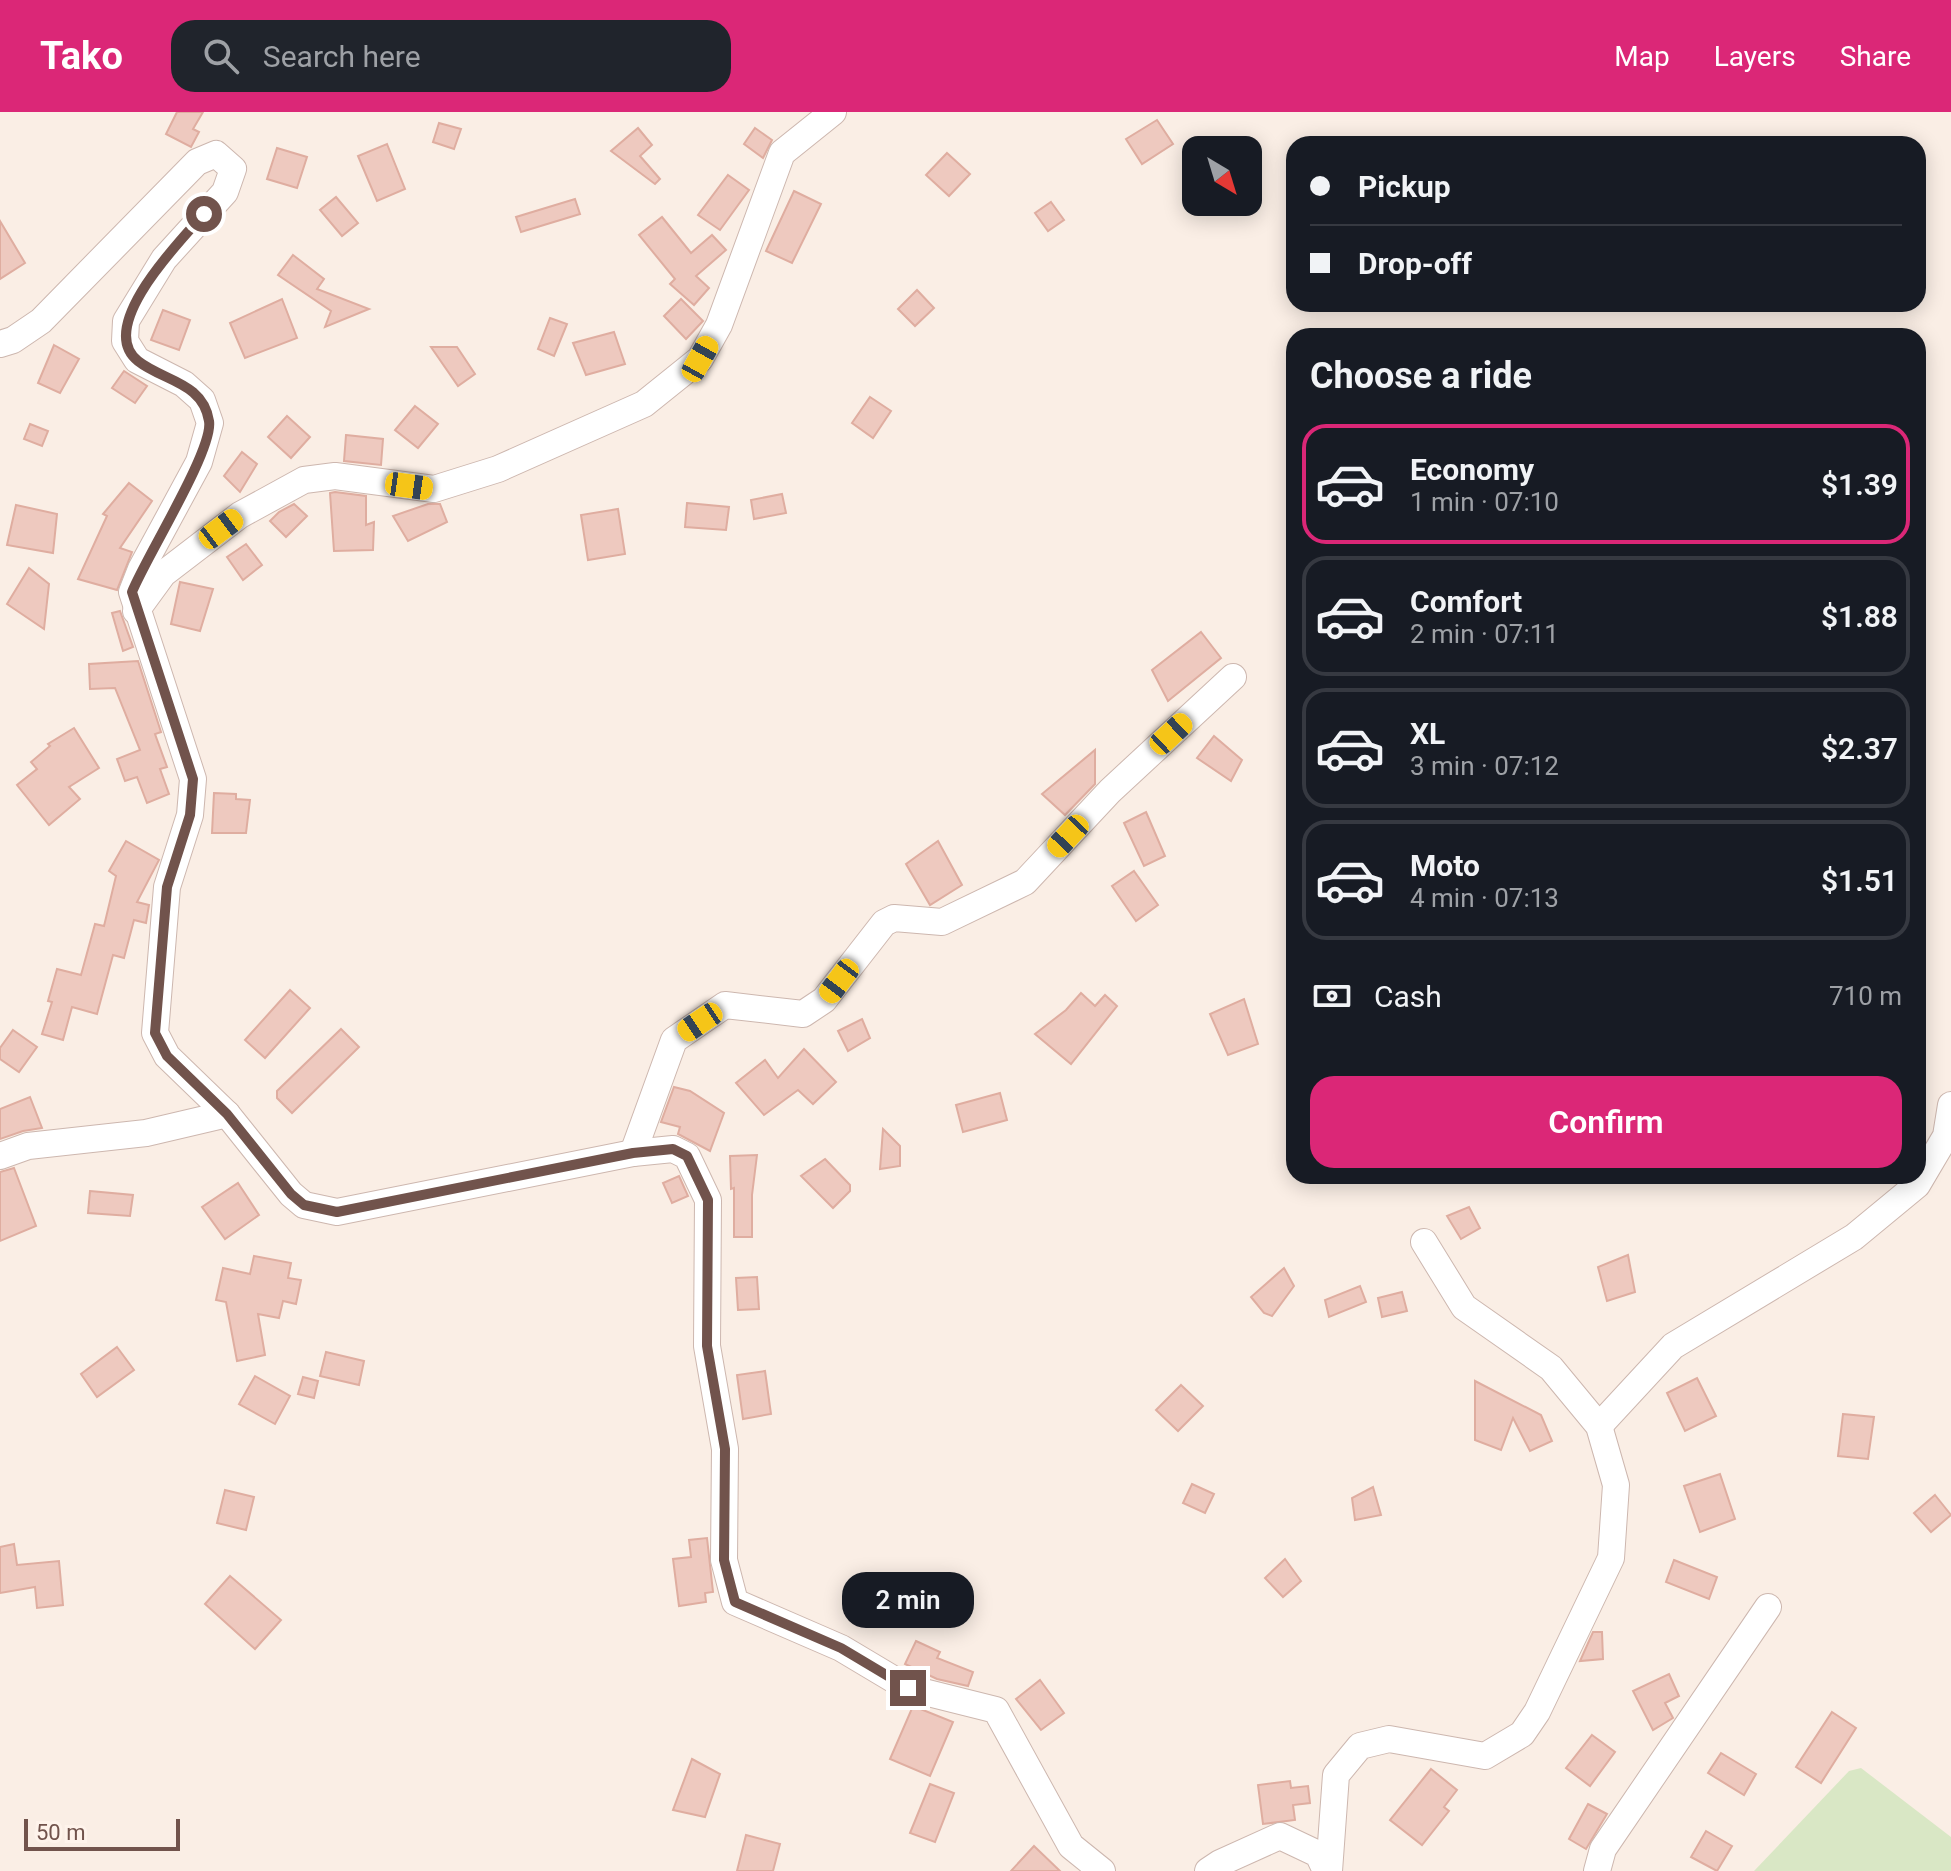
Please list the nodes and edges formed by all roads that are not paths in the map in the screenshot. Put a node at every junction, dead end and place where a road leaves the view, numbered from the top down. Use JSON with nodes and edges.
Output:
{"nodes":[{"id":1,"x":833,"y":112,"type":"edge"},
{"id":2,"x":0,"y":344,"type":"edge"},
{"id":3,"x":136,"y":611,"type":"junction"},
{"id":4,"x":1233,"y":677,"type":"dead end"},
{"id":5,"x":1951,"y":1105,"type":"edge"},
{"id":6,"x":227,"y":1114,"type":"junction"},
{"id":7,"x":633,"y":1153,"type":"junction"},
{"id":8,"x":0,"y":1156,"type":"edge"},
{"id":9,"x":1926,"y":1170,"type":"edge"},
{"id":10,"x":1918,"y":1184,"type":"edge"},
{"id":11,"x":1424,"y":1242,"type":"dead end"},
{"id":12,"x":1599,"y":1426,"type":"junction"},
{"id":13,"x":1768,"y":1607,"type":"dead end"},
{"id":14,"x":1102,"y":1871,"type":"edge"},
{"id":15,"x":1208,"y":1871,"type":"edge"},
{"id":16,"x":1328,"y":1871,"type":"edge"},
{"id":17,"x":1597,"y":1871,"type":"edge"}],
"edges":[{"from":1,"to":3,"type":"street"},
{"from":2,"to":3,"type":"street"},
{"from":3,"to":6,"type":"street"},
{"from":4,"to":7,"type":"street"},
{"from":5,"to":9,"type":"street"},
{"from":6,"to":7,"type":"street"},
{"from":6,"to":8,"type":"street"},
{"from":7,"to":14,"type":"street"},
{"from":10,"to":12,"type":"street"},
{"from":11,"to":12,"type":"street"},
{"from":12,"to":16,"type":"street"},
{"from":13,"to":17,"type":"street"},
{"from":15,"to":16,"type":"street"}]}
